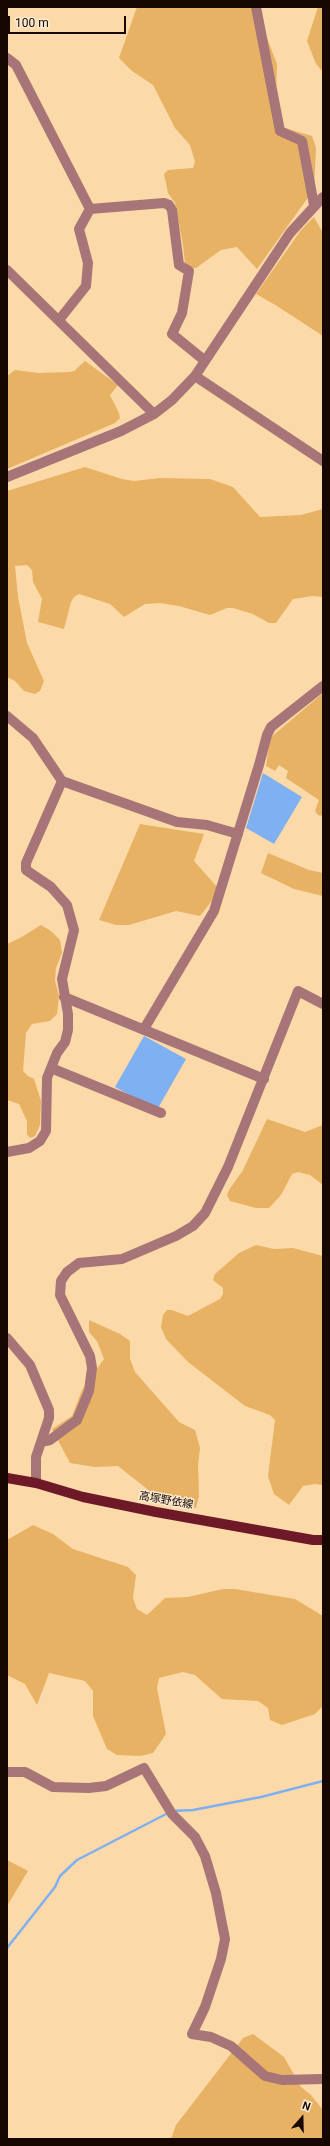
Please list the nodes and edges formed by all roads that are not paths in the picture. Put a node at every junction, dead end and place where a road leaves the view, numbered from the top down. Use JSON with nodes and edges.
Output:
{"nodes":[{"id":1,"x":256,"y":7,"type":"edge"},
{"id":2,"x":7,"y":58,"type":"edge"},
{"id":3,"x":323,"y":197,"type":"edge"},
{"id":4,"x":314,"y":205,"type":"junction"},
{"id":5,"x":90,"y":209,"type":"junction"},
{"id":6,"x":7,"y":270,"type":"edge"},
{"id":7,"x":59,"y":320,"type":"junction"},
{"id":8,"x":204,"y":360,"type":"junction"},
{"id":9,"x":195,"y":376,"type":"junction"},
{"id":10,"x":154,"y":414,"type":"junction"},
{"id":11,"x":323,"y":461,"type":"edge"},
{"id":12,"x":7,"y":477,"type":"edge"},
{"id":13,"x":323,"y":686,"type":"edge"},
{"id":14,"x":7,"y":716,"type":"edge"},
{"id":15,"x":62,"y":781,"type":"junction"},
{"id":16,"x":238,"y":834,"type":"junction"},
{"id":17,"x":64,"y":997,"type":"junction"},
{"id":18,"x":323,"y":1004,"type":"edge"},
{"id":19,"x":144,"y":1029,"type":"junction"},
{"id":20,"x":51,"y":1068,"type":"junction"},
{"id":21,"x":264,"y":1079,"type":"junction"},
{"id":22,"x":161,"y":1114,"type":"dead end"},
{"id":23,"x":7,"y":1152,"type":"edge"},
{"id":24,"x":7,"y":1338,"type":"edge"},
{"id":25,"x":41,"y":1442,"type":"junction"},
{"id":26,"x":7,"y":1478,"type":"edge"},
{"id":27,"x":36,"y":1483,"type":"junction"},
{"id":28,"x":323,"y":1540,"type":"edge"},
{"id":29,"x":7,"y":1772,"type":"edge"},
{"id":30,"x":323,"y":2079,"type":"edge"}],
"edges":[{"from":1,"to":4,"type":"street"},
{"from":2,"to":5,"type":"street"},
{"from":3,"to":4,"type":"street"},
{"from":4,"to":8,"type":"street"},
{"from":5,"to":7,"type":"street"},
{"from":5,"to":8,"type":"street"},
{"from":6,"to":7,"type":"street"},
{"from":7,"to":10,"type":"street"},
{"from":8,"to":9,"type":"street"},
{"from":9,"to":10,"type":"street"},
{"from":9,"to":11,"type":"street"},
{"from":10,"to":12,"type":"street"},
{"from":13,"to":16,"type":"street"},
{"from":14,"to":15,"type":"street"},
{"from":15,"to":16,"type":"street"},
{"from":15,"to":17,"type":"street"},
{"from":16,"to":19,"type":"street"},
{"from":17,"to":19,"type":"street"},
{"from":17,"to":20,"type":"street"},
{"from":18,"to":21,"type":"street"},
{"from":19,"to":21,"type":"street"},
{"from":20,"to":22,"type":"street"},
{"from":20,"to":23,"type":"street"},
{"from":21,"to":25,"type":"street"},
{"from":24,"to":25,"type":"street"},
{"from":25,"to":27,"type":"street"},
{"from":26,"to":27,"type":"main road","name":"高塚野依線"},
{"from":27,"to":28,"type":"main road","name":"高塚野依線"},
{"from":29,"to":30,"type":"street"}]}
